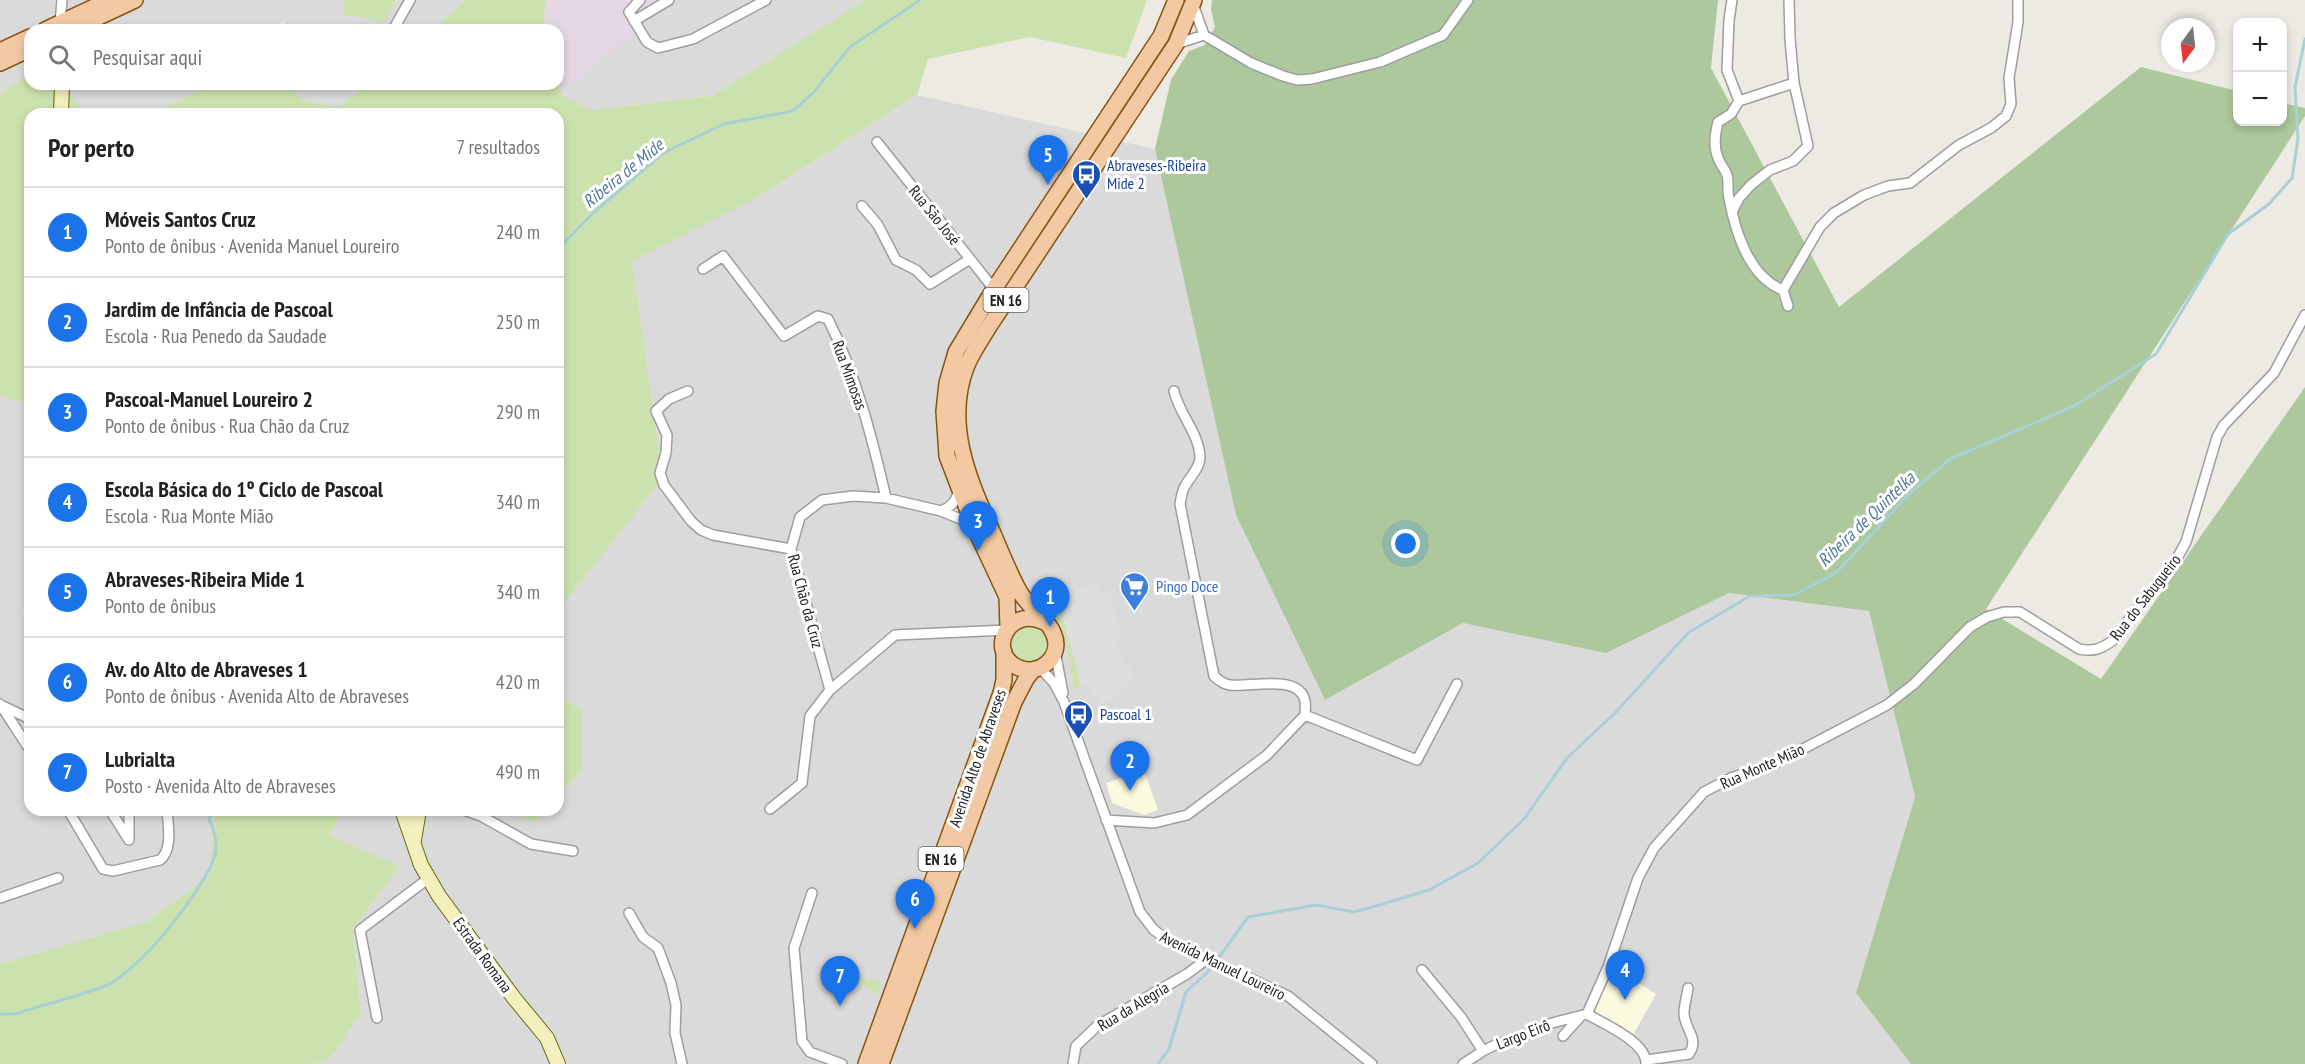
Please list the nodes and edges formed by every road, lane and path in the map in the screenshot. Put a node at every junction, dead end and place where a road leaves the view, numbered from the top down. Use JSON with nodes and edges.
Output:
{"nodes":[{"id":1,"x":62,"y":0,"type":"edge"},
{"id":2,"x":110,"y":0,"type":"edge"},
{"id":3,"x":135,"y":0,"type":"edge"},
{"id":4,"x":411,"y":0,"type":"edge"},
{"id":5,"x":640,"y":0,"type":"edge"},
{"id":6,"x":669,"y":0,"type":"edge"},
{"id":7,"x":766,"y":0,"type":"edge"},
{"id":8,"x":1176,"y":0,"type":"edge"},
{"id":9,"x":1468,"y":0,"type":"edge"},
{"id":10,"x":1732,"y":0,"type":"edge"},
{"id":11,"x":1789,"y":0,"type":"edge"},
{"id":12,"x":2018,"y":0,"type":"edge"},
{"id":13,"x":1193,"y":2,"type":"edge"},
{"id":14,"x":634,"y":21,"type":"junction"},
{"id":15,"x":65,"y":24,"type":"edge"},
{"id":16,"x":70,"y":24,"type":"edge"},
{"id":17,"x":73,"y":24,"type":"edge"},
{"id":18,"x":397,"y":24,"type":"edge"},
{"id":19,"x":1204,"y":35,"type":"junction"},
{"id":20,"x":24,"y":40,"type":"edge"},
{"id":21,"x":1176,"y":44,"type":"junction"},
{"id":22,"x":0,"y":51,"type":"edge"},
{"id":23,"x":24,"y":52,"type":"edge"},
{"id":24,"x":0,"y":63,"type":"edge"},
{"id":25,"x":1794,"y":83,"type":"junction"},
{"id":26,"x":62,"y":90,"type":"edge"},
{"id":27,"x":1739,"y":101,"type":"junction"},
{"id":28,"x":61,"y":108,"type":"edge"},
{"id":29,"x":877,"y":141,"type":"dead end"},
{"id":30,"x":862,"y":206,"type":"dead end"},
{"id":31,"x":1732,"y":212,"type":"junction"},
{"id":32,"x":970,"y":259,"type":"junction"},
{"id":33,"x":703,"y":269,"type":"dead end"},
{"id":34,"x":994,"y":289,"type":"junction"},
{"id":35,"x":1783,"y":290,"type":"junction"},
{"id":36,"x":1788,"y":306,"type":"dead end"},
{"id":37,"x":2305,"y":315,"type":"edge"},
{"id":38,"x":688,"y":391,"type":"dead end"},
{"id":39,"x":1174,"y":391,"type":"dead end"},
{"id":40,"x":959,"y":489,"type":"junction"},
{"id":41,"x":886,"y":498,"type":"junction"},
{"id":42,"x":941,"y":511,"type":"junction"},
{"id":43,"x":973,"y":524,"type":"junction"},
{"id":44,"x":791,"y":549,"type":"junction"},
{"id":45,"x":1044,"y":622,"type":"junction"},
{"id":46,"x":1006,"y":638,"type":"junction"},
{"id":47,"x":1055,"y":651,"type":"junction"},
{"id":48,"x":1037,"y":669,"type":"junction"},
{"id":49,"x":1457,"y":684,"type":"dead end"},
{"id":50,"x":1914,"y":684,"type":"joint"},
{"id":51,"x":830,"y":690,"type":"junction"},
{"id":52,"x":1064,"y":702,"type":"junction"},
{"id":53,"x":0,"y":705,"type":"edge"},
{"id":54,"x":24,"y":716,"type":"edge"},
{"id":55,"x":1305,"y":716,"type":"junction"},
{"id":56,"x":24,"y":741,"type":"edge"},
{"id":57,"x":770,"y":809,"type":"dead end"},
{"id":58,"x":72,"y":816,"type":"edge"},
{"id":59,"x":114,"y":816,"type":"edge"},
{"id":60,"x":129,"y":816,"type":"edge"},
{"id":61,"x":167,"y":816,"type":"edge"},
{"id":62,"x":404,"y":816,"type":"edge"},
{"id":63,"x":418,"y":816,"type":"edge"},
{"id":64,"x":482,"y":816,"type":"edge"},
{"id":65,"x":1106,"y":819,"type":"junction"},
{"id":66,"x":414,"y":842,"type":"junction"},
{"id":67,"x":573,"y":851,"type":"dead end"},
{"id":68,"x":58,"y":878,"type":"dead end"},
{"id":69,"x":429,"y":878,"type":"junction"},
{"id":70,"x":812,"y":893,"type":"dead end"},
{"id":71,"x":0,"y":898,"type":"edge"},
{"id":72,"x":629,"y":913,"type":"dead end"},
{"id":73,"x":1207,"y":959,"type":"junction"},
{"id":74,"x":1422,"y":970,"type":"dead end"},
{"id":75,"x":1688,"y":988,"type":"dead end"},
{"id":76,"x":1584,"y":1015,"type":"junction"},
{"id":77,"x":377,"y":1018,"type":"dead end"},
{"id":78,"x":1563,"y":1036,"type":"dead end"},
{"id":79,"x":1483,"y":1051,"type":"junction"},
{"id":80,"x":1646,"y":1062,"type":"edge"},
{"id":81,"x":558,"y":1064,"type":"edge"},
{"id":82,"x":682,"y":1064,"type":"edge"},
{"id":83,"x":842,"y":1064,"type":"edge"},
{"id":84,"x":866,"y":1064,"type":"edge"},
{"id":85,"x":882,"y":1064,"type":"edge"},
{"id":86,"x":1073,"y":1064,"type":"edge"},
{"id":87,"x":1372,"y":1064,"type":"edge"},
{"id":88,"x":1463,"y":1064,"type":"edge"}],
"edges":[{"from":1,"to":15,"type":"street"},
{"from":2,"to":16,"type":"main road"},
{"from":3,"to":17,"type":"main road"},
{"from":4,"to":18,"type":"street"},
{"from":5,"to":14,"type":"street"},
{"from":6,"to":14,"type":"street"},
{"from":7,"to":14,"type":"street"},
{"from":8,"to":34,"type":"main road","number":"EN 16"},
{"from":9,"to":19,"type":"street"},
{"from":10,"to":27,"type":"street"},
{"from":11,"to":25,"type":"street"},
{"from":12,"to":35,"type":"street"},
{"from":13,"to":19,"type":"street"},
{"from":13,"to":21,"type":"main road","number":"EN 16"},
{"from":19,"to":21,"type":"street"},
{"from":20,"to":22,"type":"main road"},
{"from":21,"to":45,"type":"main road","number":"EN 16"},
{"from":23,"to":24,"type":"main road"},
{"from":25,"to":27,"type":"street"},
{"from":25,"to":31,"type":"street"},
{"from":26,"to":28,"type":"street"},
{"from":27,"to":31,"type":"street"},
{"from":29,"to":32,"type":"street","name":"Rua São José"},
{"from":30,"to":32,"type":"street"},
{"from":31,"to":35,"type":"street"},
{"from":32,"to":34,"type":"street","name":"Rua São José"},
{"from":33,"to":41,"type":"street","name":"Rua Mimosas"},
{"from":34,"to":40,"type":"main road","number":"EN 16"},
{"from":35,"to":36,"type":"street"},
{"from":37,"to":50,"type":"street","name":"Rua do Sabugueiro"},
{"from":38,"to":44,"type":"street"},
{"from":39,"to":55,"type":"street"},
{"from":40,"to":42,"type":"street"},
{"from":40,"to":43,"type":"main road","number":"EN 16"},
{"from":41,"to":42,"type":"street","name":"Rua Chão da Cruz"},
{"from":41,"to":44,"type":"street","name":"Rua Chão da Cruz"},
{"from":42,"to":43,"type":"street","name":"Rua Chão da Cruz"},
{"from":43,"to":46,"type":"main road","number":"EN 16"},
{"from":44,"to":51,"type":"street","name":"Rua Chão da Cruz"},
{"from":45,"to":46,"type":"main road"},
{"from":45,"to":47,"type":"main road","number":"EN 16"},
{"from":46,"to":48,"type":"main road"},
{"from":46,"to":51,"type":"street"},
{"from":46,"to":84,"type":"main road","name":"Avenida Alto de Abraveses","number":"EN 16"},
{"from":47,"to":48,"type":"main road","number":"EN 16"},
{"from":47,"to":52,"type":"street","name":"Avenida Manuel Loureiro"},
{"from":48,"to":52,"type":"street","name":"Avenida Manuel Loureiro"},
{"from":48,"to":85,"type":"main road","name":"Avenida Alto de Abraveses","number":"EN 16"},
{"from":49,"to":55,"type":"street"},
{"from":50,"to":76,"type":"street","name":"Rua Monte Mião"},
{"from":51,"to":57,"type":"street"},
{"from":52,"to":65,"type":"street","name":"Avenida Manuel Loureiro"},
{"from":53,"to":54,"type":"street"},
{"from":53,"to":56,"type":"street"},
{"from":55,"to":65,"type":"street"},
{"from":58,"to":61,"type":"street"},
{"from":59,"to":60,"type":"street"},
{"from":62,"to":66,"type":"street","name":"Estrada Romana"},
{"from":63,"to":66,"type":"street","name":"Estrada Romana"},
{"from":64,"to":67,"type":"street"},
{"from":65,"to":73,"type":"street","name":"Avenida Manuel Loureiro"},
{"from":66,"to":69,"type":"street","name":"Estrada Romana"},
{"from":68,"to":71,"type":"street"},
{"from":69,"to":77,"type":"street"},
{"from":69,"to":81,"type":"street","name":"Estrada Romana"},
{"from":70,"to":83,"type":"street"},
{"from":72,"to":82,"type":"street"},
{"from":73,"to":86,"type":"street","name":"Rua da Alegria"},
{"from":73,"to":87,"type":"street","name":"Avenida Manuel Loureiro"},
{"from":74,"to":79,"type":"street"},
{"from":75,"to":80,"type":"street"},
{"from":76,"to":78,"type":"street","name":"Rua Monte Mião"},
{"from":76,"to":79,"type":"street","name":"Largo Eirô"},
{"from":76,"to":80,"type":"street"},
{"from":79,"to":88,"type":"street","name":"Largo Eirô"}]}
